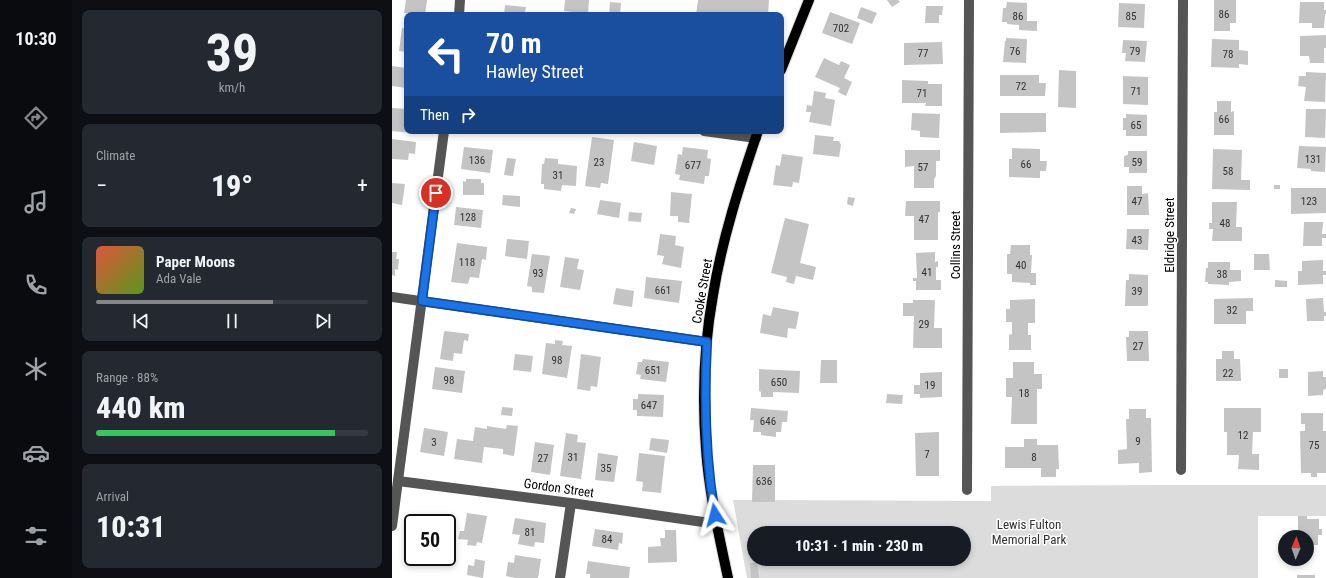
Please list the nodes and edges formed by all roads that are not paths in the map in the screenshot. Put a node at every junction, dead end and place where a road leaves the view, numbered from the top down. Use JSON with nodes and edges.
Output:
{"nodes":[{"id":1,"x":460,"y":0,"type":"edge"},
{"id":2,"x":809,"y":0,"type":"edge"},
{"id":3,"x":969,"y":0,"type":"edge"},
{"id":4,"x":1183,"y":0,"type":"edge"},
{"id":5,"x":458,"y":12,"type":"edge"},
{"id":6,"x":784,"y":62,"type":"edge"},
{"id":7,"x":444,"y":134,"type":"edge"},
{"id":8,"x":757,"y":134,"type":"edge"},
{"id":9,"x":392,"y":297,"type":"edge"},
{"id":10,"x":422,"y":301,"type":"junction"},
{"id":11,"x":707,"y":342,"type":"junction"},
{"id":12,"x":1181,"y":470,"type":"dead end"},
{"id":13,"x":398,"y":481,"type":"junction"},
{"id":14,"x":967,"y":490,"type":"dead end"},
{"id":15,"x":571,"y":503,"type":"junction"},
{"id":16,"x":717,"y":524,"type":"junction"},
{"id":17,"x":392,"y":526,"type":"edge"},
{"id":18,"x":560,"y":578,"type":"edge"},
{"id":19,"x":728,"y":578,"type":"edge"}],
"edges":[{"from":1,"to":5,"type":"street"},
{"from":2,"to":6,"type":"main road"},
{"from":3,"to":14,"type":"street","name":"Collins Street"},
{"from":4,"to":12,"type":"street","name":"Eldridge Street"},
{"from":7,"to":10,"type":"street"},
{"from":8,"to":11,"type":"main road","name":"Cooke Street"},
{"from":9,"to":10,"type":"street"},
{"from":10,"to":11,"type":"street"},
{"from":10,"to":13,"type":"street"},
{"from":11,"to":16,"type":"main road","name":"Cooke Street"},
{"from":13,"to":15,"type":"street","name":"Gordon Street"},
{"from":13,"to":17,"type":"street"},
{"from":15,"to":16,"type":"street","name":"Gordon Street"},
{"from":15,"to":18,"type":"street"},
{"from":16,"to":19,"type":"main road","name":"Cooke Street"}]}
